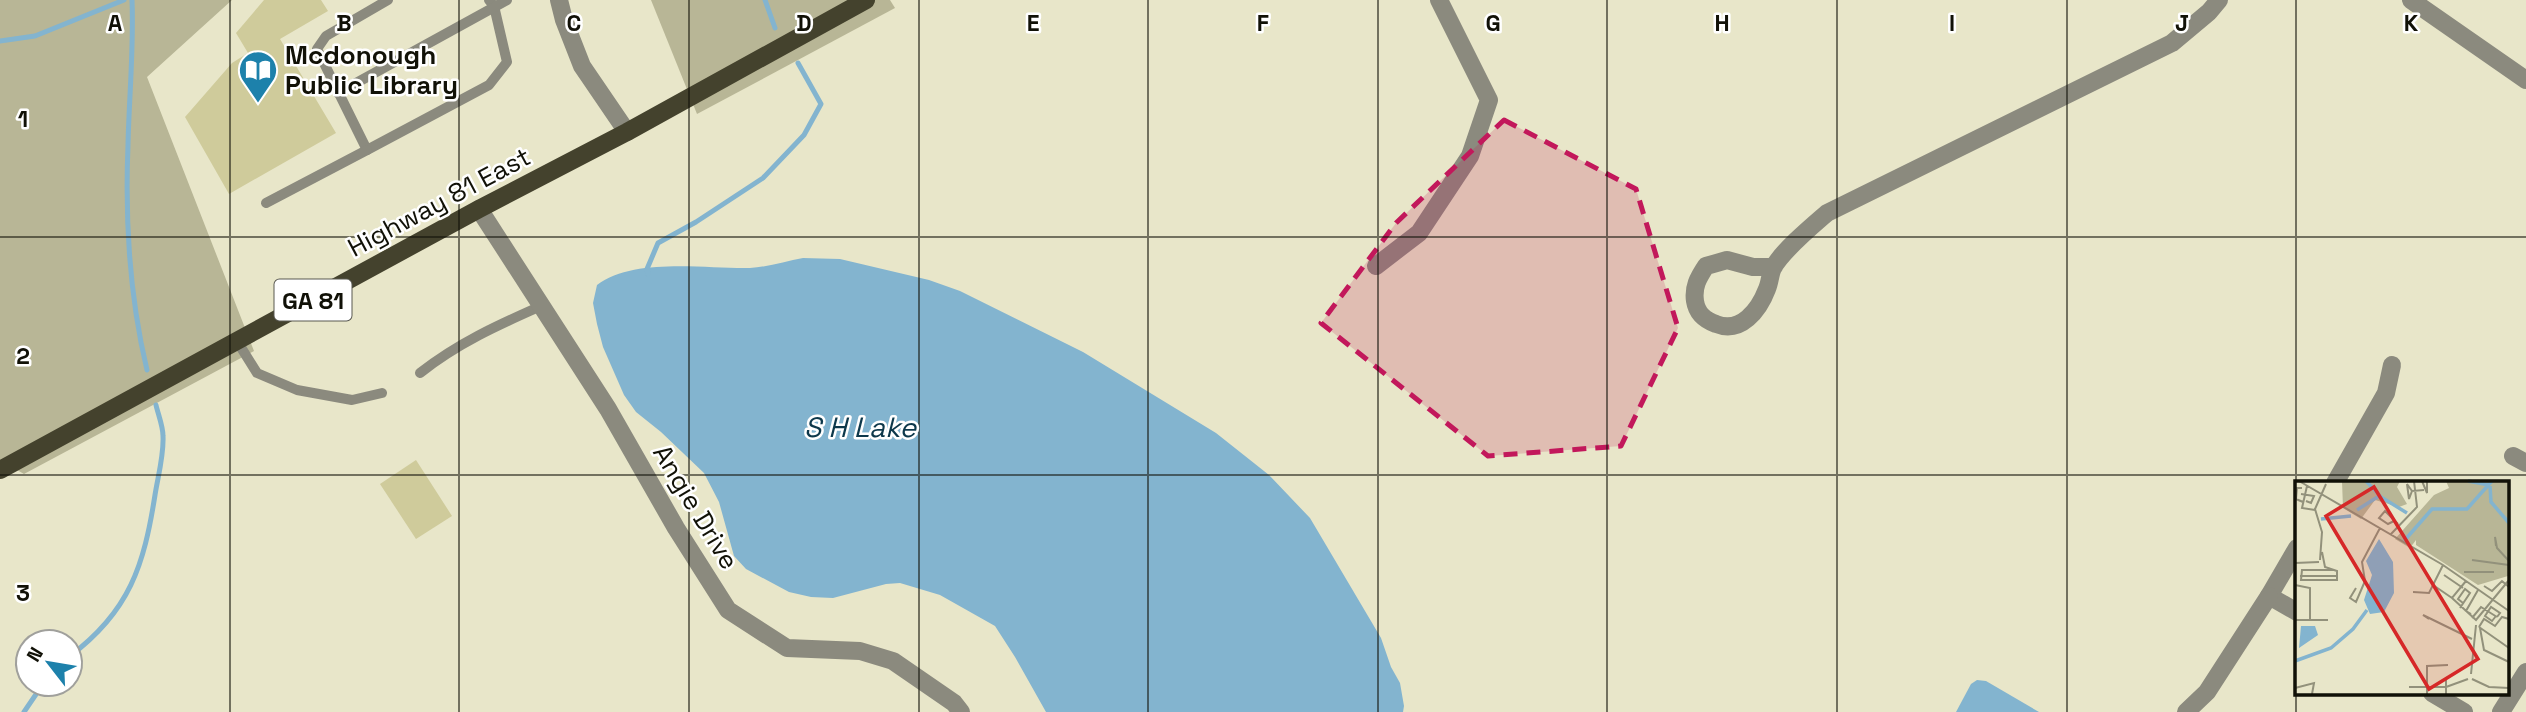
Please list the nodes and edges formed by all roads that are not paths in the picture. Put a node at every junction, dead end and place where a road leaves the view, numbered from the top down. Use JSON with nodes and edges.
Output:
{"nodes":[{"id":1,"x":388,"y":0,"type":"edge"},
{"id":2,"x":506,"y":0,"type":"edge"},
{"id":3,"x":559,"y":0,"type":"edge"},
{"id":4,"x":866,"y":0,"type":"edge"},
{"id":5,"x":2218,"y":0,"type":"edge"},
{"id":6,"x":2411,"y":0,"type":"edge"},
{"id":7,"x":1441,"y":1,"type":"edge"},
{"id":8,"x":492,"y":3,"type":"edge"},
{"id":9,"x":2526,"y":79,"type":"edge"},
{"id":10,"x":338,"y":93,"type":"junction"},
{"id":11,"x":627,"y":132,"type":"junction"},
{"id":12,"x":367,"y":150,"type":"junction"},
{"id":13,"x":265,"y":203,"type":"dead end"},
{"id":14,"x":479,"y":209,"type":"junction"},
{"id":15,"x":1376,"y":266,"type":"dead end"},
{"id":16,"x":1774,"y":267,"type":"junction"},
{"id":17,"x":541,"y":306,"type":"junction"},
{"id":18,"x":237,"y":341,"type":"junction"},
{"id":19,"x":2392,"y":365,"type":"dead end"},
{"id":20,"x":421,"y":373,"type":"dead end"},
{"id":21,"x":382,"y":393,"type":"dead end"},
{"id":22,"x":0,"y":470,"type":"edge"},
{"id":23,"x":2335,"y":481,"type":"edge"},
{"id":24,"x":2295,"y":551,"type":"edge"},
{"id":25,"x":2269,"y":596,"type":"junction"},
{"id":26,"x":2295,"y":611,"type":"edge"},
{"id":27,"x":2526,"y":672,"type":"edge"},
{"id":28,"x":2434,"y":694,"type":"edge"},
{"id":29,"x":961,"y":712,"type":"edge"},
{"id":30,"x":2186,"y":712,"type":"edge"},
{"id":31,"x":2464,"y":712,"type":"edge"},
{"id":32,"x":2501,"y":712,"type":"edge"}],
"edges":[{"from":1,"to":10,"type":"lane"},
{"from":2,"to":8,"type":"lane"},
{"from":3,"to":11,"type":"street"},
{"from":4,"to":11,"type":"main road","name":"Highway 81 East","number":"GA 81"},
{"from":5,"to":16,"type":"street"},
{"from":6,"to":9,"type":"street"},
{"from":7,"to":15,"type":"street"},
{"from":8,"to":10,"type":"lane"},
{"from":8,"to":12,"type":"lane"},
{"from":10,"to":12,"type":"lane"},
{"from":11,"to":14,"type":"main road","name":"Highway 81 East","number":"GA 81"},
{"from":12,"to":13,"type":"lane"},
{"from":14,"to":17,"type":"street","name":"Angie Drive"},
{"from":14,"to":18,"type":"main road","name":"Highway 81 East","number":"GA 81"},
{"from":16,"to":16,"type":"street"},
{"from":17,"to":20,"type":"lane"},
{"from":17,"to":29,"type":"street","name":"Angie Drive"},
{"from":18,"to":21,"type":"lane"},
{"from":18,"to":22,"type":"main road","name":"Highway 81 East","number":"GA 81"},
{"from":19,"to":23,"type":"street"},
{"from":24,"to":25,"type":"street"},
{"from":25,"to":26,"type":"street"},
{"from":25,"to":30,"type":"street"},
{"from":27,"to":32,"type":"street"},
{"from":28,"to":31,"type":"street"}]}
